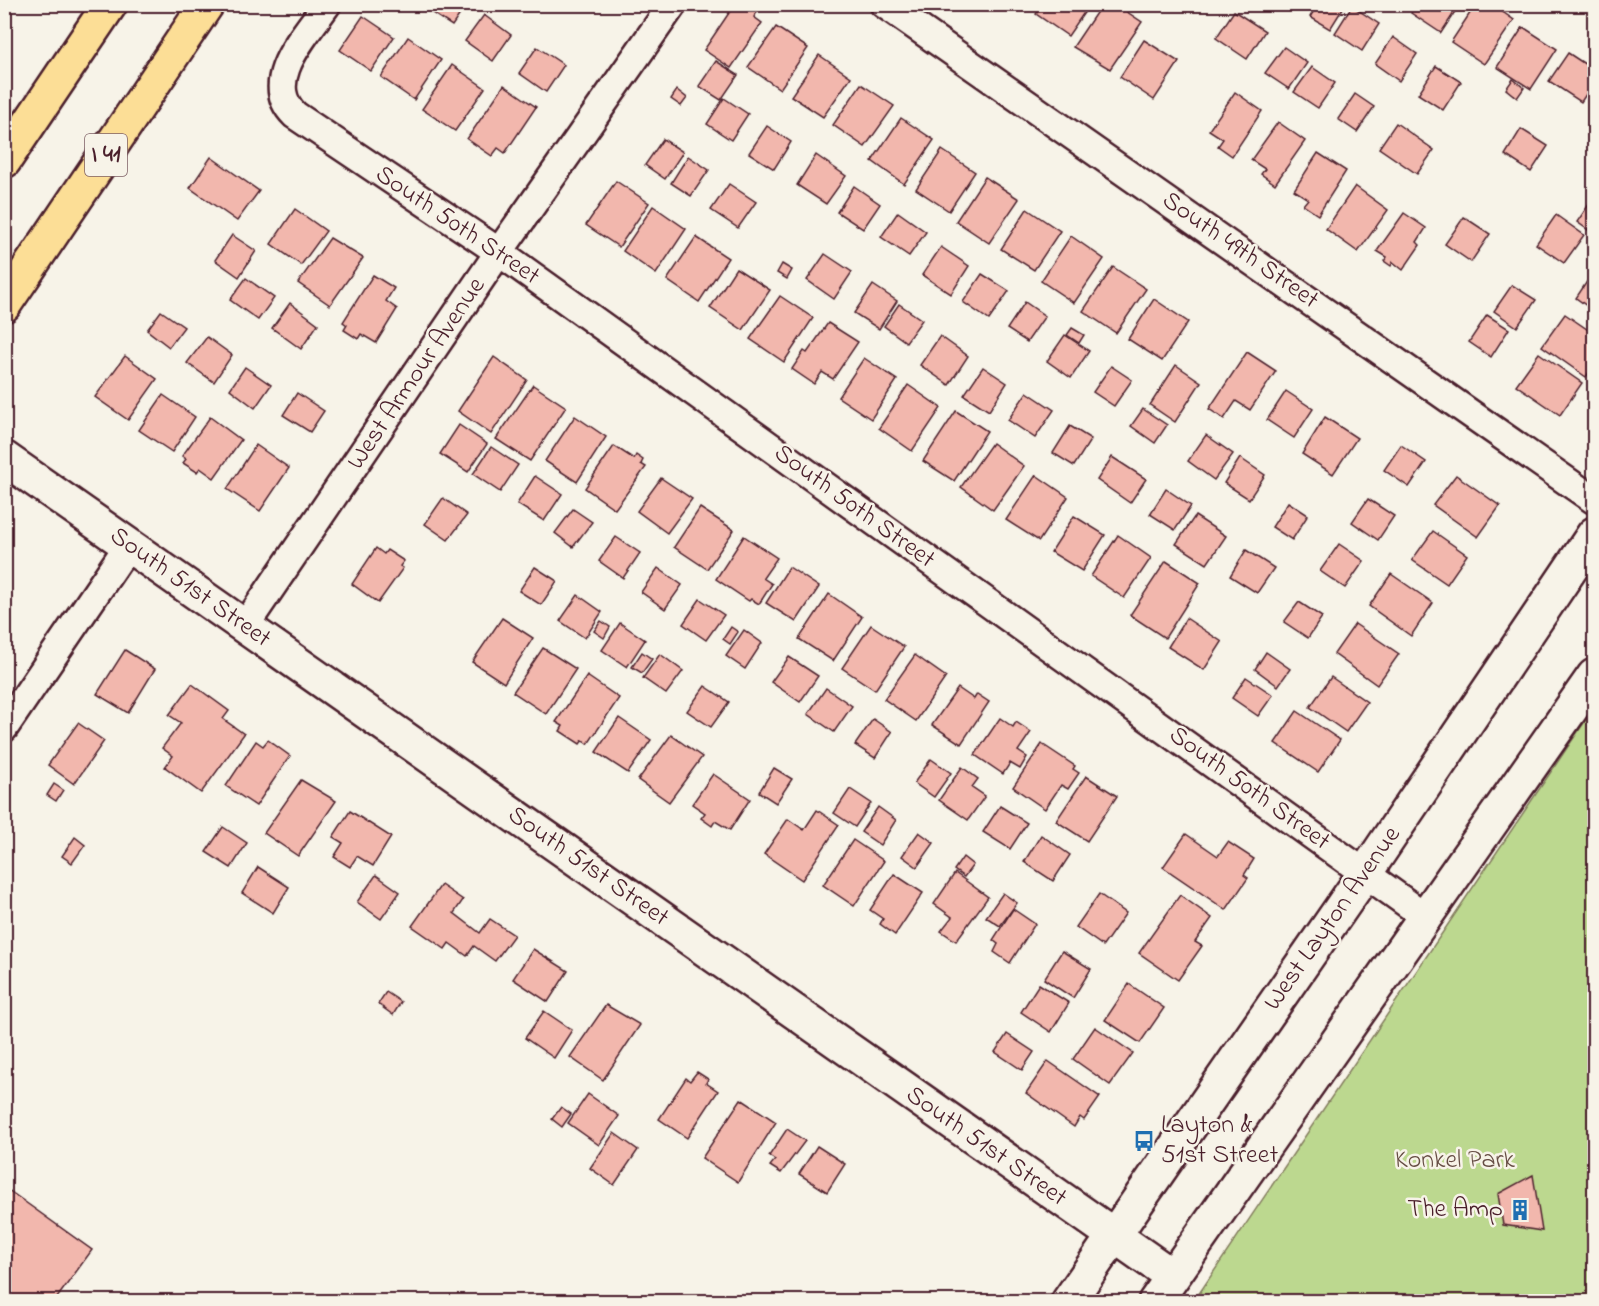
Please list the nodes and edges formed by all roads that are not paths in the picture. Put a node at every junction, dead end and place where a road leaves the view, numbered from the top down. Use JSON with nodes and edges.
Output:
{"nodes":[{"id":1,"x":110,"y":4,"type":"edge"},
{"id":2,"x":207,"y":4,"type":"edge"},
{"id":3,"x":327,"y":4,"type":"edge"},
{"id":4,"x":673,"y":4,"type":"edge"},
{"id":5,"x":884,"y":4,"type":"edge"},
{"id":6,"x":4,"y":161,"type":"edge"},
{"id":7,"x":499,"y":252,"type":"junction"},
{"id":8,"x":4,"y":305,"type":"edge"},
{"id":9,"x":4,"y":458,"type":"edge"},
{"id":10,"x":1594,"y":500,"type":"edge"},
{"id":11,"x":1594,"y":534,"type":"edge"},
{"id":12,"x":128,"y":546,"type":"junction"},
{"id":13,"x":245,"y":626,"type":"junction"},
{"id":14,"x":1594,"y":676,"type":"edge"},
{"id":15,"x":4,"y":728,"type":"edge"},
{"id":16,"x":1366,"y":872,"type":"junction"},
{"id":17,"x":1426,"y":917,"type":"junction"},
{"id":18,"x":1112,"y":1235,"type":"junction"},
{"id":19,"x":1163,"y":1289,"type":"edge"},
{"id":20,"x":1068,"y":1302,"type":"edge"}],
"edges":[{"from":1,"to":6,"type":"highway"},
{"from":2,"to":8,"type":"highway","number":"I 41"},
{"from":3,"to":7,"type":"street","name":"South 50th Street"},
{"from":4,"to":7,"type":"street","name":"West Armour Avenue"},
{"from":5,"to":10,"type":"street","name":"South 49th Street"},
{"from":7,"to":13,"type":"street","name":"West Armour Avenue"},
{"from":7,"to":16,"type":"street","name":"South 50th Street"},
{"from":9,"to":12,"type":"main road","name":"South 51st Street"},
{"from":11,"to":16,"type":"main road","name":"West Layton Avenue"},
{"from":12,"to":13,"type":"main road","name":"South 51st Street"},
{"from":12,"to":15,"type":"street"},
{"from":13,"to":18,"type":"main road","name":"South 51st Street"},
{"from":14,"to":17,"type":"main road"},
{"from":16,"to":17,"type":"street","name":"South 50th Street"},
{"from":16,"to":18,"type":"main road","name":"West Layton Avenue"},
{"from":17,"to":19,"type":"main road"},
{"from":18,"to":19,"type":"main road","name":"South 51st Street"},
{"from":18,"to":20,"type":"main road","name":"West Layton Avenue"}]}
